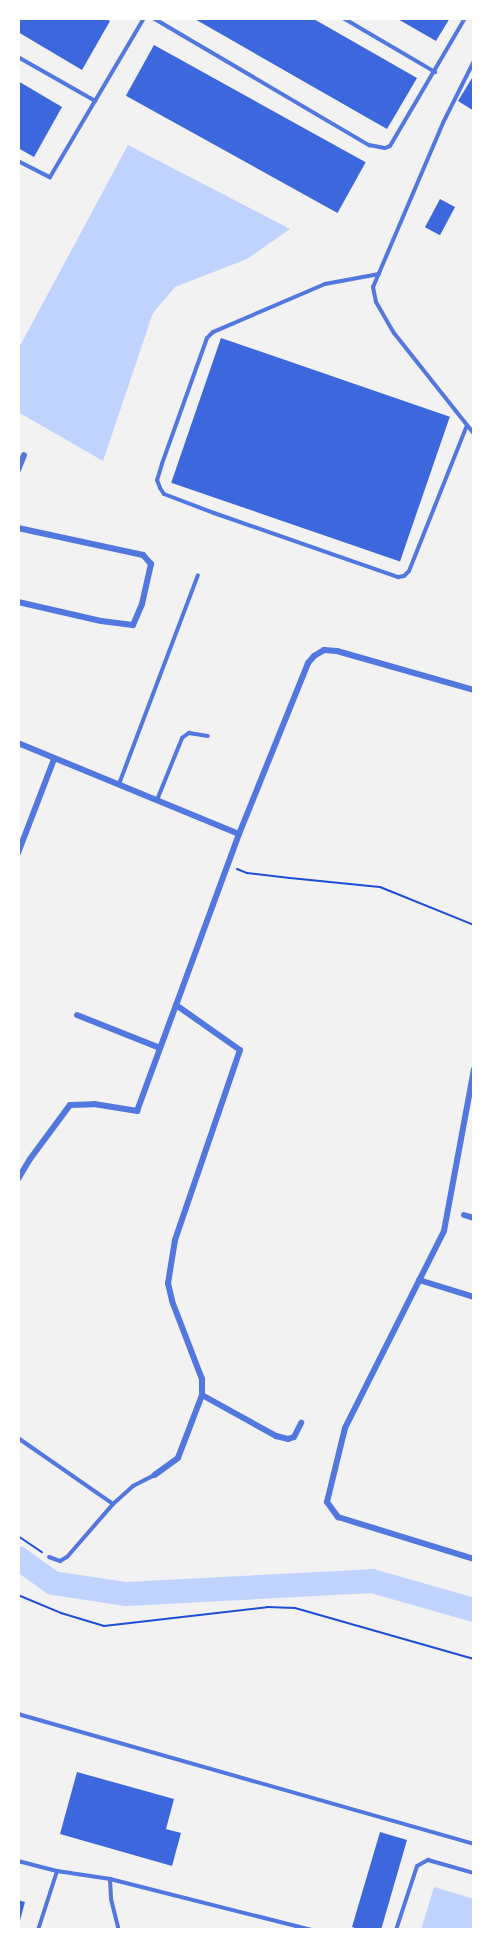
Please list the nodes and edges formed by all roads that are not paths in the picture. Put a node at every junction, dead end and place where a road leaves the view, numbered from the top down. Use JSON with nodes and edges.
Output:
{"nodes":[{"id":1,"x":144,"y":18,"type":"edge"},
{"id":2,"x":153,"y":18,"type":"edge"},
{"id":3,"x":343,"y":18,"type":"edge"},
{"id":4,"x":465,"y":18,"type":"edge"},
{"id":5,"x":18,"y":57,"type":"edge"},
{"id":6,"x":474,"y":61,"type":"edge"},
{"id":7,"x":435,"y":72,"type":"junction"},
{"id":8,"x":95,"y":101,"type":"junction"},
{"id":9,"x":18,"y":161,"type":"edge"},
{"id":10,"x":379,"y":274,"type":"junction"},
{"id":11,"x":467,"y":425,"type":"junction"},
{"id":12,"x":474,"y":435,"type":"edge"},
{"id":13,"x":24,"y":454,"type":"dead end"},
{"id":14,"x":18,"y":470,"type":"edge"},
{"id":15,"x":18,"y":528,"type":"edge"},
{"id":16,"x":198,"y":575,"type":"dead end"},
{"id":17,"x":18,"y":602,"type":"edge"},
{"id":18,"x":474,"y":690,"type":"edge"},
{"id":19,"x":208,"y":736,"type":"dead end"},
{"id":20,"x":18,"y":743,"type":"edge"},
{"id":21,"x":54,"y":759,"type":"junction"},
{"id":22,"x":118,"y":785,"type":"junction"},
{"id":23,"x":157,"y":800,"type":"junction"},
{"id":24,"x":239,"y":834,"type":"junction"},
{"id":25,"x":18,"y":853,"type":"edge"},
{"id":26,"x":176,"y":1005,"type":"junction"},
{"id":27,"x":77,"y":1015,"type":"dead end"},
{"id":28,"x":160,"y":1048,"type":"junction"},
{"id":29,"x":474,"y":1069,"type":"edge"},
{"id":30,"x":20,"y":1171,"type":"edge"},
{"id":31,"x":18,"y":1179,"type":"edge"},
{"id":32,"x":464,"y":1215,"type":"dead end"},
{"id":33,"x":474,"y":1218,"type":"edge"},
{"id":34,"x":419,"y":1280,"type":"junction"},
{"id":35,"x":474,"y":1297,"type":"edge"},
{"id":36,"x":202,"y":1395,"type":"junction"},
{"id":37,"x":301,"y":1423,"type":"dead end"},
{"id":38,"x":18,"y":1438,"type":"edge"},
{"id":39,"x":154,"y":1475,"type":"joint"},
{"id":40,"x":113,"y":1503,"type":"junction"},
{"id":41,"x":49,"y":1557,"type":"road end"},
{"id":42,"x":474,"y":1559,"type":"edge"},
{"id":43,"x":18,"y":1714,"type":"edge"},
{"id":44,"x":474,"y":1844,"type":"edge"},
{"id":45,"x":18,"y":1861,"type":"edge"},
{"id":46,"x":57,"y":1871,"type":"junction"},
{"id":47,"x":474,"y":1873,"type":"edge"},
{"id":48,"x":110,"y":1879,"type":"junction"},
{"id":49,"x":38,"y":1930,"type":"edge"},
{"id":50,"x":119,"y":1930,"type":"edge"},
{"id":51,"x":312,"y":1930,"type":"edge"},
{"id":52,"x":396,"y":1930,"type":"edge"}],
"edges":[{"from":1,"to":8,"type":"lane"},
{"from":2,"to":7,"type":"lane"},
{"from":3,"to":7,"type":"lane"},
{"from":4,"to":7,"type":"lane"},
{"from":5,"to":8,"type":"lane"},
{"from":6,"to":10,"type":"lane"},
{"from":8,"to":9,"type":"lane"},
{"from":10,"to":11,"type":"lane"},
{"from":10,"to":11,"type":"lane"},
{"from":11,"to":12,"type":"lane"},
{"from":13,"to":14,"type":"street"},
{"from":15,"to":17,"type":"street"},
{"from":16,"to":22,"type":"lane"},
{"from":18,"to":24,"type":"street"},
{"from":19,"to":23,"type":"lane"},
{"from":20,"to":21,"type":"street"},
{"from":21,"to":22,"type":"street"},
{"from":21,"to":25,"type":"street"},
{"from":22,"to":23,"type":"street"},
{"from":23,"to":24,"type":"street"},
{"from":24,"to":26,"type":"street"},
{"from":26,"to":28,"type":"street"},
{"from":26,"to":36,"type":"street"},
{"from":27,"to":28,"type":"street"},
{"from":28,"to":30,"type":"street"},
{"from":29,"to":34,"type":"street"},
{"from":30,"to":31,"type":"street"},
{"from":32,"to":33,"type":"street"},
{"from":34,"to":35,"type":"street"},
{"from":34,"to":42,"type":"street"},
{"from":36,"to":37,"type":"street"},
{"from":36,"to":39,"type":"street"},
{"from":38,"to":40,"type":"lane"},
{"from":39,"to":40,"type":"lane"},
{"from":40,"to":41,"type":"lane"},
{"from":43,"to":44,"type":"lane"},
{"from":45,"to":46,"type":"lane"},
{"from":46,"to":48,"type":"lane"},
{"from":46,"to":49,"type":"lane"},
{"from":47,"to":52,"type":"lane"},
{"from":48,"to":50,"type":"lane"},
{"from":48,"to":51,"type":"lane"}]}
